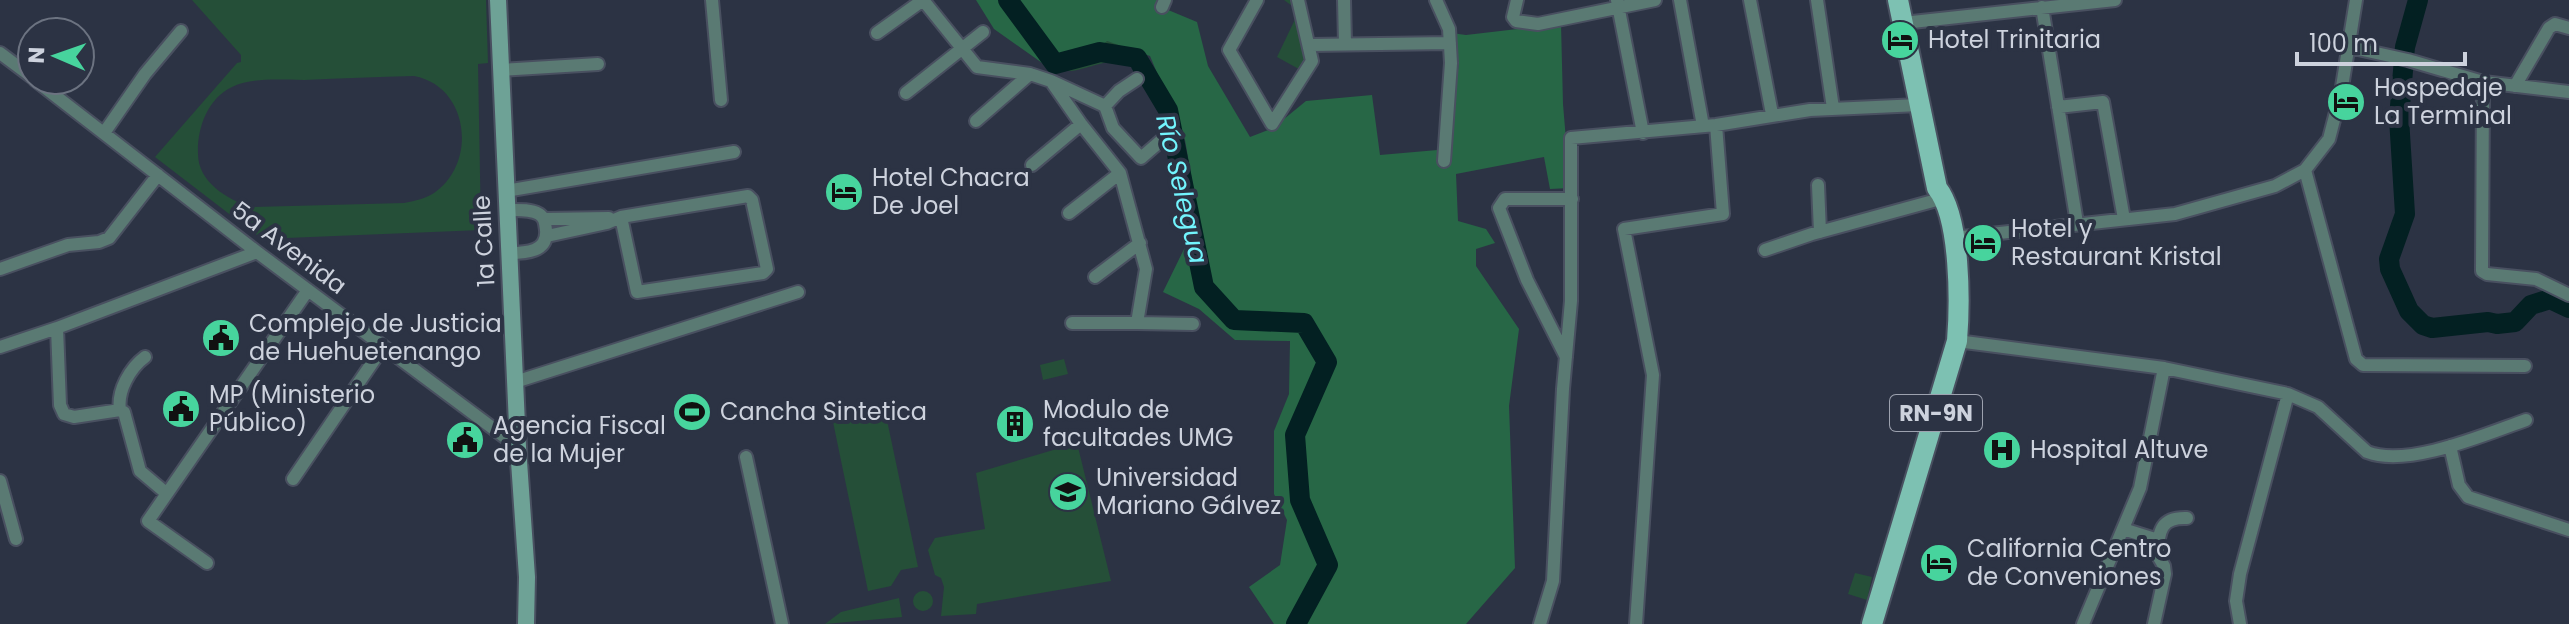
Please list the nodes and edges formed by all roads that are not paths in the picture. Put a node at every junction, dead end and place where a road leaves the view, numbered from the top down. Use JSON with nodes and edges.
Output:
{"nodes":[{"id":1,"x":498,"y":0,"type":"edge"},
{"id":2,"x":712,"y":0,"type":"edge"},
{"id":3,"x":923,"y":0,"type":"edge"},
{"id":4,"x":1257,"y":0,"type":"edge"},
{"id":5,"x":1298,"y":0,"type":"edge"},
{"id":6,"x":1344,"y":0,"type":"edge"},
{"id":7,"x":1436,"y":0,"type":"edge"},
{"id":8,"x":1517,"y":0,"type":"edge"},
{"id":9,"x":1655,"y":0,"type":"edge"},
{"id":10,"x":1680,"y":0,"type":"edge"},
{"id":11,"x":1750,"y":0,"type":"edge"},
{"id":12,"x":1817,"y":0,"type":"edge"},
{"id":13,"x":1898,"y":0,"type":"edge"},
{"id":14,"x":2115,"y":0,"type":"edge"},
{"id":15,"x":2356,"y":0,"type":"edge"},
{"id":16,"x":1618,"y":4,"type":"edge"},
{"id":17,"x":2042,"y":7,"type":"junction"},
{"id":18,"x":1910,"y":15,"type":"edge"},
{"id":19,"x":2569,"y":28,"type":"edge"},
{"id":20,"x":181,"y":31,"type":"dead end"},
{"id":21,"x":983,"y":32,"type":"dead end"},
{"id":22,"x":877,"y":33,"type":"dead end"},
{"id":23,"x":1345,"y":43,"type":"junction"},
{"id":24,"x":1450,"y":43,"type":"junction"},
{"id":25,"x":1310,"y":45,"type":"junction"},
{"id":26,"x":2349,"y":47,"type":"junction"},
{"id":27,"x":963,"y":50,"type":"junction"},
{"id":28,"x":0,"y":53,"type":"edge"},
{"id":29,"x":598,"y":64,"type":"dead end"},
{"id":30,"x":16,"y":65,"type":"edge"},
{"id":31,"x":501,"y":70,"type":"junction"},
{"id":32,"x":1030,"y":74,"type":"junction"},
{"id":33,"x":1137,"y":79,"type":"dead end"},
{"id":34,"x":1051,"y":81,"type":"junction"},
{"id":35,"x":2483,"y":82,"type":"junction"},
{"id":36,"x":2515,"y":86,"type":"junction"},
{"id":37,"x":2569,"y":92,"type":"edge"},
{"id":38,"x":906,"y":93,"type":"dead end"},
{"id":39,"x":56,"y":96,"type":"edge"},
{"id":40,"x":721,"y":100,"type":"dead end"},
{"id":41,"x":1919,"y":105,"type":"junction"},
{"id":42,"x":1105,"y":106,"type":"junction"},
{"id":43,"x":2058,"y":107,"type":"junction"},
{"id":44,"x":1833,"y":108,"type":"junction"},
{"id":45,"x":1772,"y":114,"type":"junction"},
{"id":46,"x":976,"y":121,"type":"dead end"},
{"id":47,"x":1081,"y":124,"type":"junction"},
{"id":48,"x":1710,"y":125,"type":"junction"},
{"id":49,"x":104,"y":133,"type":"junction"},
{"id":50,"x":1643,"y":133,"type":"junction"},
{"id":51,"x":1164,"y":138,"type":"dead end"},
{"id":52,"x":734,"y":152,"type":"dead end"},
{"id":53,"x":1444,"y":161,"type":"dead end"},
{"id":54,"x":1032,"y":165,"type":"dead end"},
{"id":55,"x":2305,"y":170,"type":"junction"},
{"id":56,"x":1120,"y":173,"type":"junction"},
{"id":57,"x":158,"y":175,"type":"junction"},
{"id":58,"x":1818,"y":185,"type":"dead end"},
{"id":59,"x":506,"y":191,"type":"junction"},
{"id":60,"x":1944,"y":198,"type":"junction"},
{"id":61,"x":1572,"y":199,"type":"junction"},
{"id":62,"x":507,"y":210,"type":"junction"},
{"id":63,"x":1069,"y":213,"type":"dead end"},
{"id":64,"x":616,"y":218,"type":"junction"},
{"id":65,"x":545,"y":219,"type":"junction"},
{"id":66,"x":2124,"y":219,"type":"junction"},
{"id":67,"x":2077,"y":223,"type":"junction"},
{"id":68,"x":1820,"y":232,"type":"junction"},
{"id":69,"x":547,"y":236,"type":"junction"},
{"id":70,"x":1953,"y":238,"type":"junction"},
{"id":71,"x":1140,"y":243,"type":"junction"},
{"id":72,"x":1765,"y":250,"type":"dead end"},
{"id":73,"x":257,"y":252,"type":"junction"},
{"id":74,"x":509,"y":253,"type":"junction"},
{"id":75,"x":0,"y":269,"type":"edge"},
{"id":76,"x":1095,"y":277,"type":"dead end"},
{"id":77,"x":308,"y":290,"type":"junction"},
{"id":78,"x":798,"y":292,"type":"dead end"},
{"id":79,"x":2569,"y":295,"type":"edge"},
{"id":80,"x":1072,"y":323,"type":"dead end"},
{"id":81,"x":1137,"y":323,"type":"junction"},
{"id":82,"x":1193,"y":324,"type":"dead end"},
{"id":83,"x":57,"y":328,"type":"junction"},
{"id":84,"x":1957,"y":341,"type":"junction"},
{"id":85,"x":0,"y":347,"type":"edge"},
{"id":86,"x":383,"y":347,"type":"junction"},
{"id":87,"x":145,"y":357,"type":"dead end"},
{"id":88,"x":1566,"y":357,"type":"junction"},
{"id":89,"x":2525,"y":366,"type":"dead end"},
{"id":90,"x":2164,"y":368,"type":"junction"},
{"id":91,"x":515,"y":382,"type":"junction"},
{"id":92,"x":2288,"y":394,"type":"junction"},
{"id":93,"x":120,"y":410,"type":"junction"},
{"id":94,"x":2526,"y":420,"type":"dead end"},
{"id":95,"x":2450,"y":446,"type":"junction"},
{"id":96,"x":518,"y":447,"type":"junction"},
{"id":97,"x":746,"y":457,"type":"dead end"},
{"id":98,"x":293,"y":479,"type":"dead end"},
{"id":99,"x":0,"y":481,"type":"edge"},
{"id":100,"x":166,"y":493,"type":"junction"},
{"id":101,"x":2187,"y":518,"type":"dead end"},
{"id":102,"x":2123,"y":529,"type":"junction"},
{"id":103,"x":2569,"y":530,"type":"edge"},
{"id":104,"x":16,"y":539,"type":"dead end"},
{"id":105,"x":2158,"y":540,"type":"junction"},
{"id":106,"x":207,"y":563,"type":"dead end"},
{"id":107,"x":526,"y":624,"type":"edge"},
{"id":108,"x":782,"y":624,"type":"edge"},
{"id":109,"x":1540,"y":624,"type":"edge"},
{"id":110,"x":1636,"y":624,"type":"edge"},
{"id":111,"x":1872,"y":624,"type":"edge"},
{"id":112,"x":2083,"y":624,"type":"edge"},
{"id":113,"x":2154,"y":624,"type":"edge"},
{"id":114,"x":2240,"y":624,"type":"edge"}],
"edges":[{"from":1,"to":31,"type":"main road","name":"1a Calle"},
{"from":2,"to":40,"type":"street"},
{"from":3,"to":22,"type":"street"},
{"from":3,"to":27,"type":"street"},
{"from":4,"to":25,"type":"street"},
{"from":5,"to":25,"type":"street"},
{"from":6,"to":23,"type":"street"},
{"from":7,"to":24,"type":"street"},
{"from":8,"to":16,"type":"street"},
{"from":9,"to":16,"type":"street"},
{"from":10,"to":48,"type":"street"},
{"from":11,"to":45,"type":"street"},
{"from":12,"to":44,"type":"street"},
{"from":13,"to":18,"type":"main road","number":"RN-9N"},
{"from":14,"to":17,"type":"street"},
{"from":15,"to":26,"type":"street"},
{"from":16,"to":50,"type":"street"},
{"from":17,"to":18,"type":"street"},
{"from":17,"to":43,"type":"street"},
{"from":18,"to":41,"type":"main road","number":"RN-9N"},
{"from":18,"to":60,"type":"main road","number":"RN-9N"},
{"from":19,"to":36,"type":"street"},
{"from":20,"to":49,"type":"street"},
{"from":21,"to":27,"type":"street"},
{"from":23,"to":24,"type":"street"},
{"from":23,"to":25,"type":"street"},
{"from":24,"to":53,"type":"street"},
{"from":26,"to":35,"type":"street"},
{"from":26,"to":55,"type":"street"},
{"from":27,"to":32,"type":"street"},
{"from":27,"to":38,"type":"street"},
{"from":28,"to":30,"type":"street","name":"5a Avenida"},
{"from":29,"to":31,"type":"street"},
{"from":31,"to":59,"type":"main road","name":"1a Calle"},
{"from":32,"to":34,"type":"street"},
{"from":32,"to":46,"type":"street"},
{"from":33,"to":42,"type":"street"},
{"from":34,"to":42,"type":"street"},
{"from":34,"to":47,"type":"street"},
{"from":35,"to":36,"type":"street"},
{"from":35,"to":79,"type":"street"},
{"from":36,"to":37,"type":"street"},
{"from":39,"to":49,"type":"street","name":"5a Avenida"},
{"from":41,"to":44,"type":"street"},
{"from":41,"to":60,"type":"main road","number":"RN-9N"},
{"from":42,"to":51,"type":"street"},
{"from":43,"to":66,"type":"street"},
{"from":43,"to":67,"type":"street"},
{"from":44,"to":45,"type":"street"},
{"from":45,"to":48,"type":"street"},
{"from":47,"to":54,"type":"street"},
{"from":47,"to":56,"type":"street"},
{"from":48,"to":50,"type":"street"},
{"from":48,"to":110,"type":"street"},
{"from":49,"to":57,"type":"street","name":"5a Avenida"},
{"from":50,"to":61,"type":"street"},
{"from":52,"to":59,"type":"street"},
{"from":55,"to":66,"type":"street"},
{"from":55,"to":89,"type":"street"},
{"from":56,"to":63,"type":"street"},
{"from":56,"to":71,"type":"street"},
{"from":57,"to":73,"type":"street","name":"5a Avenida"},
{"from":57,"to":75,"type":"street"},
{"from":58,"to":68,"type":"street"},
{"from":59,"to":62,"type":"main road","name":"1a Calle"},
{"from":60,"to":68,"type":"street"},
{"from":60,"to":70,"type":"main road","number":"RN-9N"},
{"from":61,"to":88,"type":"street"},
{"from":61,"to":88,"type":"street"},
{"from":62,"to":65,"type":"street"},
{"from":62,"to":74,"type":"main road","name":"1a Calle"},
{"from":64,"to":64,"type":"street"},
{"from":64,"to":65,"type":"street"},
{"from":64,"to":69,"type":"street"},
{"from":65,"to":69,"type":"street"},
{"from":66,"to":67,"type":"street"},
{"from":67,"to":70,"type":"street"},
{"from":68,"to":72,"type":"street"},
{"from":69,"to":74,"type":"street"},
{"from":70,"to":84,"type":"main road","number":"RN-9N"},
{"from":71,"to":76,"type":"street"},
{"from":71,"to":81,"type":"street"},
{"from":73,"to":77,"type":"street","name":"5a Avenida"},
{"from":73,"to":83,"type":"street"},
{"from":74,"to":91,"type":"main road","name":"1a Calle"},
{"from":77,"to":86,"type":"street","name":"5a Avenida"},
{"from":77,"to":100,"type":"street"},
{"from":78,"to":91,"type":"street"},
{"from":80,"to":81,"type":"street"},
{"from":81,"to":82,"type":"street"},
{"from":83,"to":85,"type":"street"},
{"from":83,"to":93,"type":"street"},
{"from":84,"to":90,"type":"street"},
{"from":84,"to":111,"type":"main road","number":"RN-9N"},
{"from":86,"to":96,"type":"street","name":"5a Avenida"},
{"from":86,"to":98,"type":"street"},
{"from":87,"to":93,"type":"street"},
{"from":88,"to":109,"type":"street"},
{"from":90,"to":92,"type":"street"},
{"from":90,"to":102,"type":"street"},
{"from":91,"to":96,"type":"main road","name":"1a Calle"},
{"from":92,"to":95,"type":"street"},
{"from":92,"to":114,"type":"street"},
{"from":93,"to":100,"type":"street"},
{"from":94,"to":95,"type":"street"},
{"from":95,"to":103,"type":"street"},
{"from":96,"to":107,"type":"main road","name":"1a Calle"},
{"from":97,"to":108,"type":"street"},
{"from":99,"to":104,"type":"street"},
{"from":100,"to":106,"type":"street"},
{"from":101,"to":105,"type":"street"},
{"from":102,"to":105,"type":"street"},
{"from":102,"to":112,"type":"street"},
{"from":105,"to":113,"type":"street"}]}
